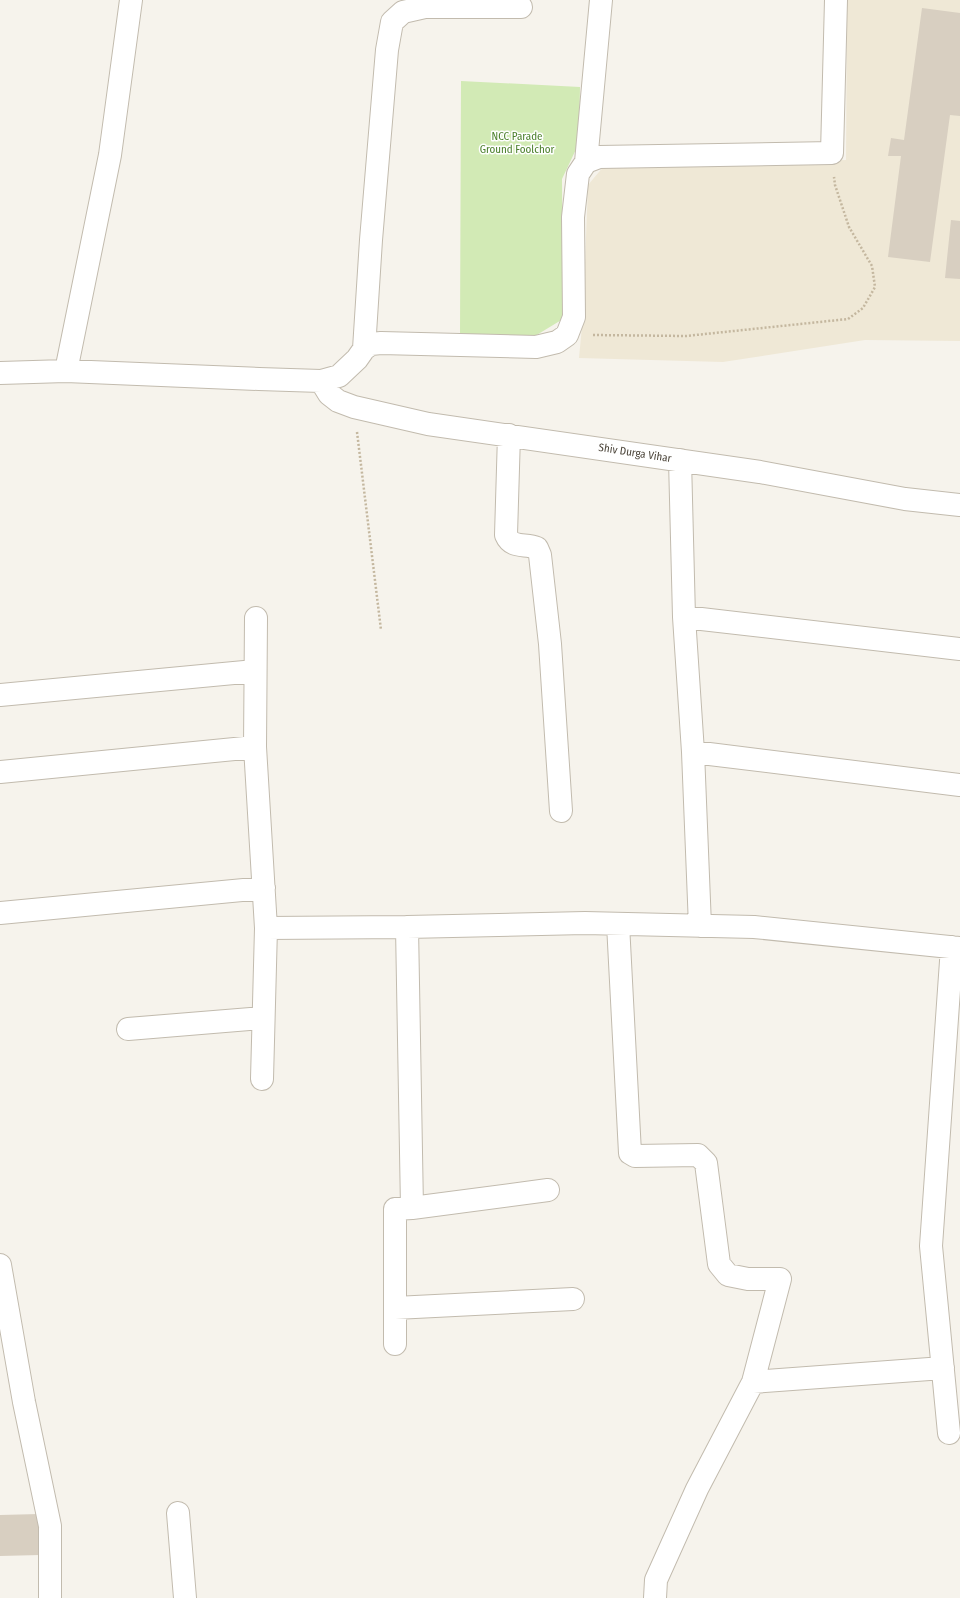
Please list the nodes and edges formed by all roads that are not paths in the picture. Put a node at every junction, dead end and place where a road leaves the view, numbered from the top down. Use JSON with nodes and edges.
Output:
{"nodes":[{"id":1,"x":132,"y":0,"type":"edge"},
{"id":2,"x":601,"y":0,"type":"edge"},
{"id":3,"x":836,"y":0,"type":"edge"},
{"id":4,"x":397,"y":6,"type":"edge"},
{"id":5,"x":521,"y":6,"type":"dead end"},
{"id":6,"x":586,"y":162,"type":"junction"},
{"id":7,"x":364,"y":349,"type":"junction"},
{"id":8,"x":66,"y":371,"type":"junction"},
{"id":9,"x":0,"y":373,"type":"edge"},
{"id":10,"x":321,"y":381,"type":"junction"},
{"id":11,"x":509,"y":435,"type":"junction"},
{"id":12,"x":680,"y":460,"type":"junction"},
{"id":13,"x":960,"y":504,"type":"edge"},
{"id":14,"x":684,"y":617,"type":"junction"},
{"id":15,"x":256,"y":618,"type":"dead end"},
{"id":16,"x":960,"y":649,"type":"edge"},
{"id":17,"x":255,"y":671,"type":"junction"},
{"id":18,"x":0,"y":695,"type":"edge"},
{"id":19,"x":255,"y":747,"type":"junction"},
{"id":20,"x":694,"y":752,"type":"junction"},
{"id":21,"x":0,"y":772,"type":"edge"},
{"id":22,"x":960,"y":786,"type":"edge"},
{"id":23,"x":561,"y":811,"type":"dead end"},
{"id":24,"x":264,"y":888,"type":"junction"},
{"id":25,"x":0,"y":913,"type":"edge"},
{"id":26,"x":618,"y":924,"type":"junction"},
{"id":27,"x":700,"y":926,"type":"junction"},
{"id":28,"x":407,"y":927,"type":"junction"},
{"id":29,"x":266,"y":928,"type":"junction"},
{"id":30,"x":956,"y":948,"type":"edge"},
{"id":31,"x":263,"y":1018,"type":"junction"},
{"id":32,"x":128,"y":1029,"type":"dead end"},
{"id":33,"x":262,"y":1079,"type":"dead end"},
{"id":34,"x":548,"y":1190,"type":"dead end"},
{"id":35,"x":412,"y":1208,"type":"junction"},
{"id":36,"x":0,"y":1265,"type":"edge"},
{"id":37,"x":574,"y":1298,"type":"dead end"},
{"id":38,"x":395,"y":1308,"type":"junction"},
{"id":39,"x":395,"y":1344,"type":"dead end"},
{"id":40,"x":943,"y":1368,"type":"junction"},
{"id":41,"x":753,"y":1382,"type":"junction"},
{"id":42,"x":949,"y":1433,"type":"dead end"},
{"id":43,"x":178,"y":1513,"type":"dead end"},
{"id":44,"x":50,"y":1598,"type":"edge"},
{"id":45,"x":185,"y":1598,"type":"edge"},
{"id":46,"x":655,"y":1598,"type":"edge"}],
"edges":[{"from":1,"to":8,"type":"street"},
{"from":2,"to":6,"type":"street"},
{"from":3,"to":6,"type":"street"},
{"from":4,"to":5,"type":"street"},
{"from":4,"to":7,"type":"street"},
{"from":6,"to":7,"type":"street"},
{"from":7,"to":10,"type":"street"},
{"from":8,"to":9,"type":"street"},
{"from":8,"to":10,"type":"street"},
{"from":10,"to":11,"type":"street","name":"Shiv Durga Vihar"},
{"from":11,"to":12,"type":"street","name":"Shiv Durga Vihar"},
{"from":11,"to":23,"type":"street"},
{"from":12,"to":13,"type":"street","name":"Shiv Durga Vihar"},
{"from":12,"to":14,"type":"street"},
{"from":14,"to":16,"type":"street"},
{"from":14,"to":20,"type":"street"},
{"from":15,"to":17,"type":"street"},
{"from":17,"to":18,"type":"street"},
{"from":17,"to":19,"type":"street"},
{"from":19,"to":21,"type":"street"},
{"from":19,"to":24,"type":"street"},
{"from":20,"to":22,"type":"street"},
{"from":20,"to":27,"type":"street"},
{"from":24,"to":25,"type":"street"},
{"from":24,"to":29,"type":"street"},
{"from":26,"to":27,"type":"street"},
{"from":26,"to":28,"type":"street"},
{"from":26,"to":41,"type":"street"},
{"from":27,"to":30,"type":"street"},
{"from":28,"to":29,"type":"street"},
{"from":28,"to":35,"type":"street"},
{"from":29,"to":31,"type":"street"},
{"from":30,"to":40,"type":"street"},
{"from":31,"to":32,"type":"street"},
{"from":31,"to":33,"type":"street"},
{"from":34,"to":35,"type":"street"},
{"from":35,"to":38,"type":"street"},
{"from":36,"to":44,"type":"street"},
{"from":37,"to":38,"type":"street"},
{"from":38,"to":39,"type":"street"},
{"from":40,"to":41,"type":"street"},
{"from":40,"to":42,"type":"street"},
{"from":41,"to":46,"type":"street"},
{"from":43,"to":45,"type":"street"}]}
